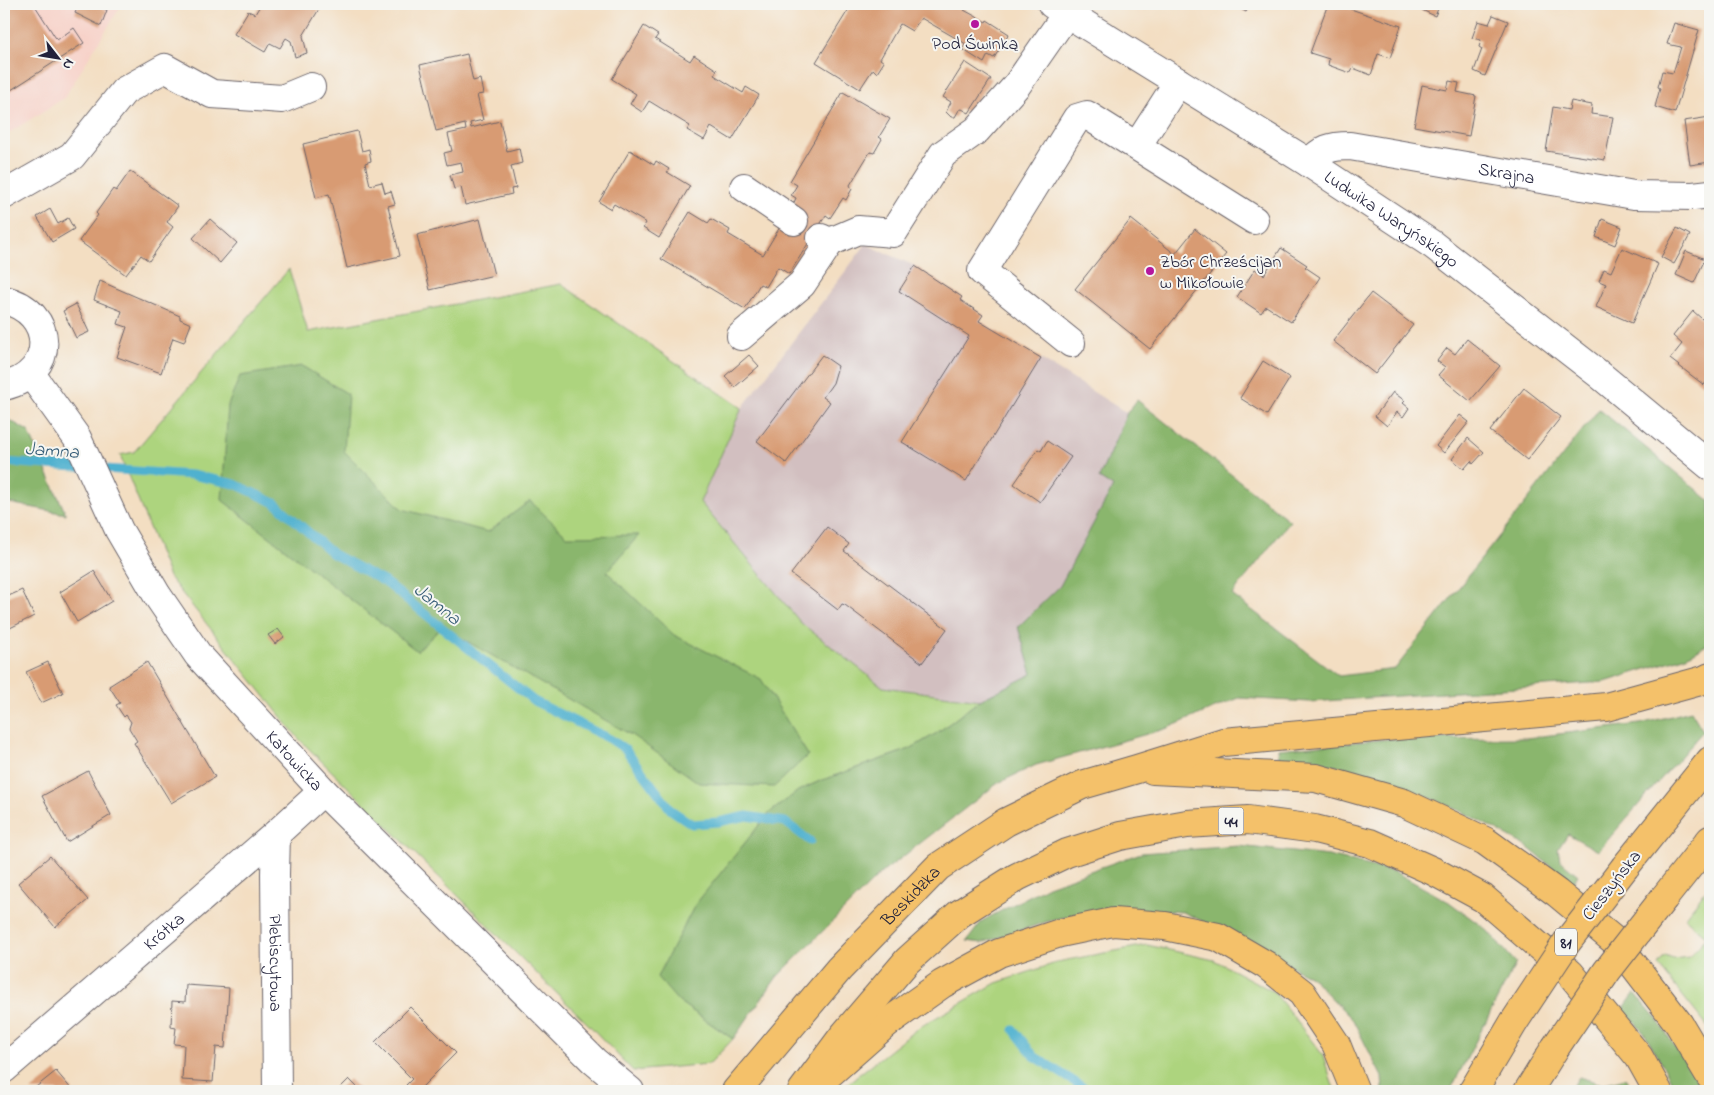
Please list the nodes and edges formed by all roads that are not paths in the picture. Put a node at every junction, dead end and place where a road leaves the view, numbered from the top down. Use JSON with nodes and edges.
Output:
{"nodes":[{"id":1,"x":1059,"y":8,"type":"edge"},
{"id":2,"x":1178,"y":82,"type":"junction"},
{"id":3,"x":311,"y":87,"type":"dead end"},
{"id":4,"x":1137,"y":146,"type":"junction"},
{"id":5,"x":1309,"y":163,"type":"junction"},
{"id":6,"x":744,"y":187,"type":"dead end"},
{"id":7,"x":1710,"y":194,"type":"edge"},
{"id":8,"x":4,"y":195,"type":"edge"},
{"id":9,"x":1254,"y":220,"type":"dead end"},
{"id":10,"x":794,"y":221,"type":"dead end"},
{"id":11,"x":4,"y":299,"type":"edge"},
{"id":12,"x":741,"y":336,"type":"dead end"},
{"id":13,"x":1072,"y":343,"type":"dead end"},
{"id":14,"x":31,"y":374,"type":"junction"},
{"id":15,"x":4,"y":386,"type":"edge"},
{"id":16,"x":1710,"y":466,"type":"edge"},
{"id":17,"x":1710,"y":677,"type":"edge"},
{"id":18,"x":1710,"y":761,"type":"edge"},
{"id":19,"x":1137,"y":769,"type":"junction"},
{"id":20,"x":324,"y":791,"type":"junction"},
{"id":21,"x":276,"y":834,"type":"junction"},
{"id":22,"x":1710,"y":840,"type":"edge"},
{"id":23,"x":4,"y":1069,"type":"edge"},
{"id":24,"x":1710,"y":1076,"type":"edge"},
{"id":25,"x":741,"y":1086,"type":"edge"},
{"id":26,"x":277,"y":1091,"type":"edge"},
{"id":27,"x":630,"y":1091,"type":"edge"},
{"id":28,"x":802,"y":1091,"type":"edge"},
{"id":29,"x":810,"y":1091,"type":"edge"},
{"id":30,"x":1355,"y":1091,"type":"edge"},
{"id":31,"x":1473,"y":1091,"type":"edge"},
{"id":32,"x":1528,"y":1091,"type":"edge"},
{"id":33,"x":1658,"y":1091,"type":"edge"}],
"edges":[{"from":1,"to":2,"type":"street","name":"Ludwika Waryńskiego"},
{"from":1,"to":12,"type":"street"},
{"from":2,"to":4,"type":"street"},
{"from":2,"to":5,"type":"street","name":"Ludwika Waryńskiego"},
{"from":3,"to":8,"type":"street"},
{"from":4,"to":9,"type":"street"},
{"from":4,"to":13,"type":"street"},
{"from":5,"to":7,"type":"street","name":"Skrajna"},
{"from":5,"to":16,"type":"street","name":"Ludwika Waryńskiego"},
{"from":6,"to":10,"type":"street"},
{"from":11,"to":14,"type":"street"},
{"from":14,"to":15,"type":"street"},
{"from":14,"to":20,"type":"street","name":"Katowicka"},
{"from":17,"to":19,"type":"main road","name":"Beskidzka"},
{"from":18,"to":31,"type":"main road","name":"Cieszyńska","number":"81","bridge":true},
{"from":19,"to":24,"type":"main road"},
{"from":19,"to":25,"type":"main road","name":"Beskidzka"},
{"from":20,"to":21,"type":"street","name":"Krótka"},
{"from":20,"to":27,"type":"street","name":"Katowicka"},
{"from":21,"to":23,"type":"street","name":"Krótka"},
{"from":21,"to":26,"type":"street","name":"Plebiscytowa"},
{"from":22,"to":32,"type":"main road","bridge":true},
{"from":28,"to":33,"type":"main road","number":"44"},
{"from":29,"to":30,"type":"main road"}]}
